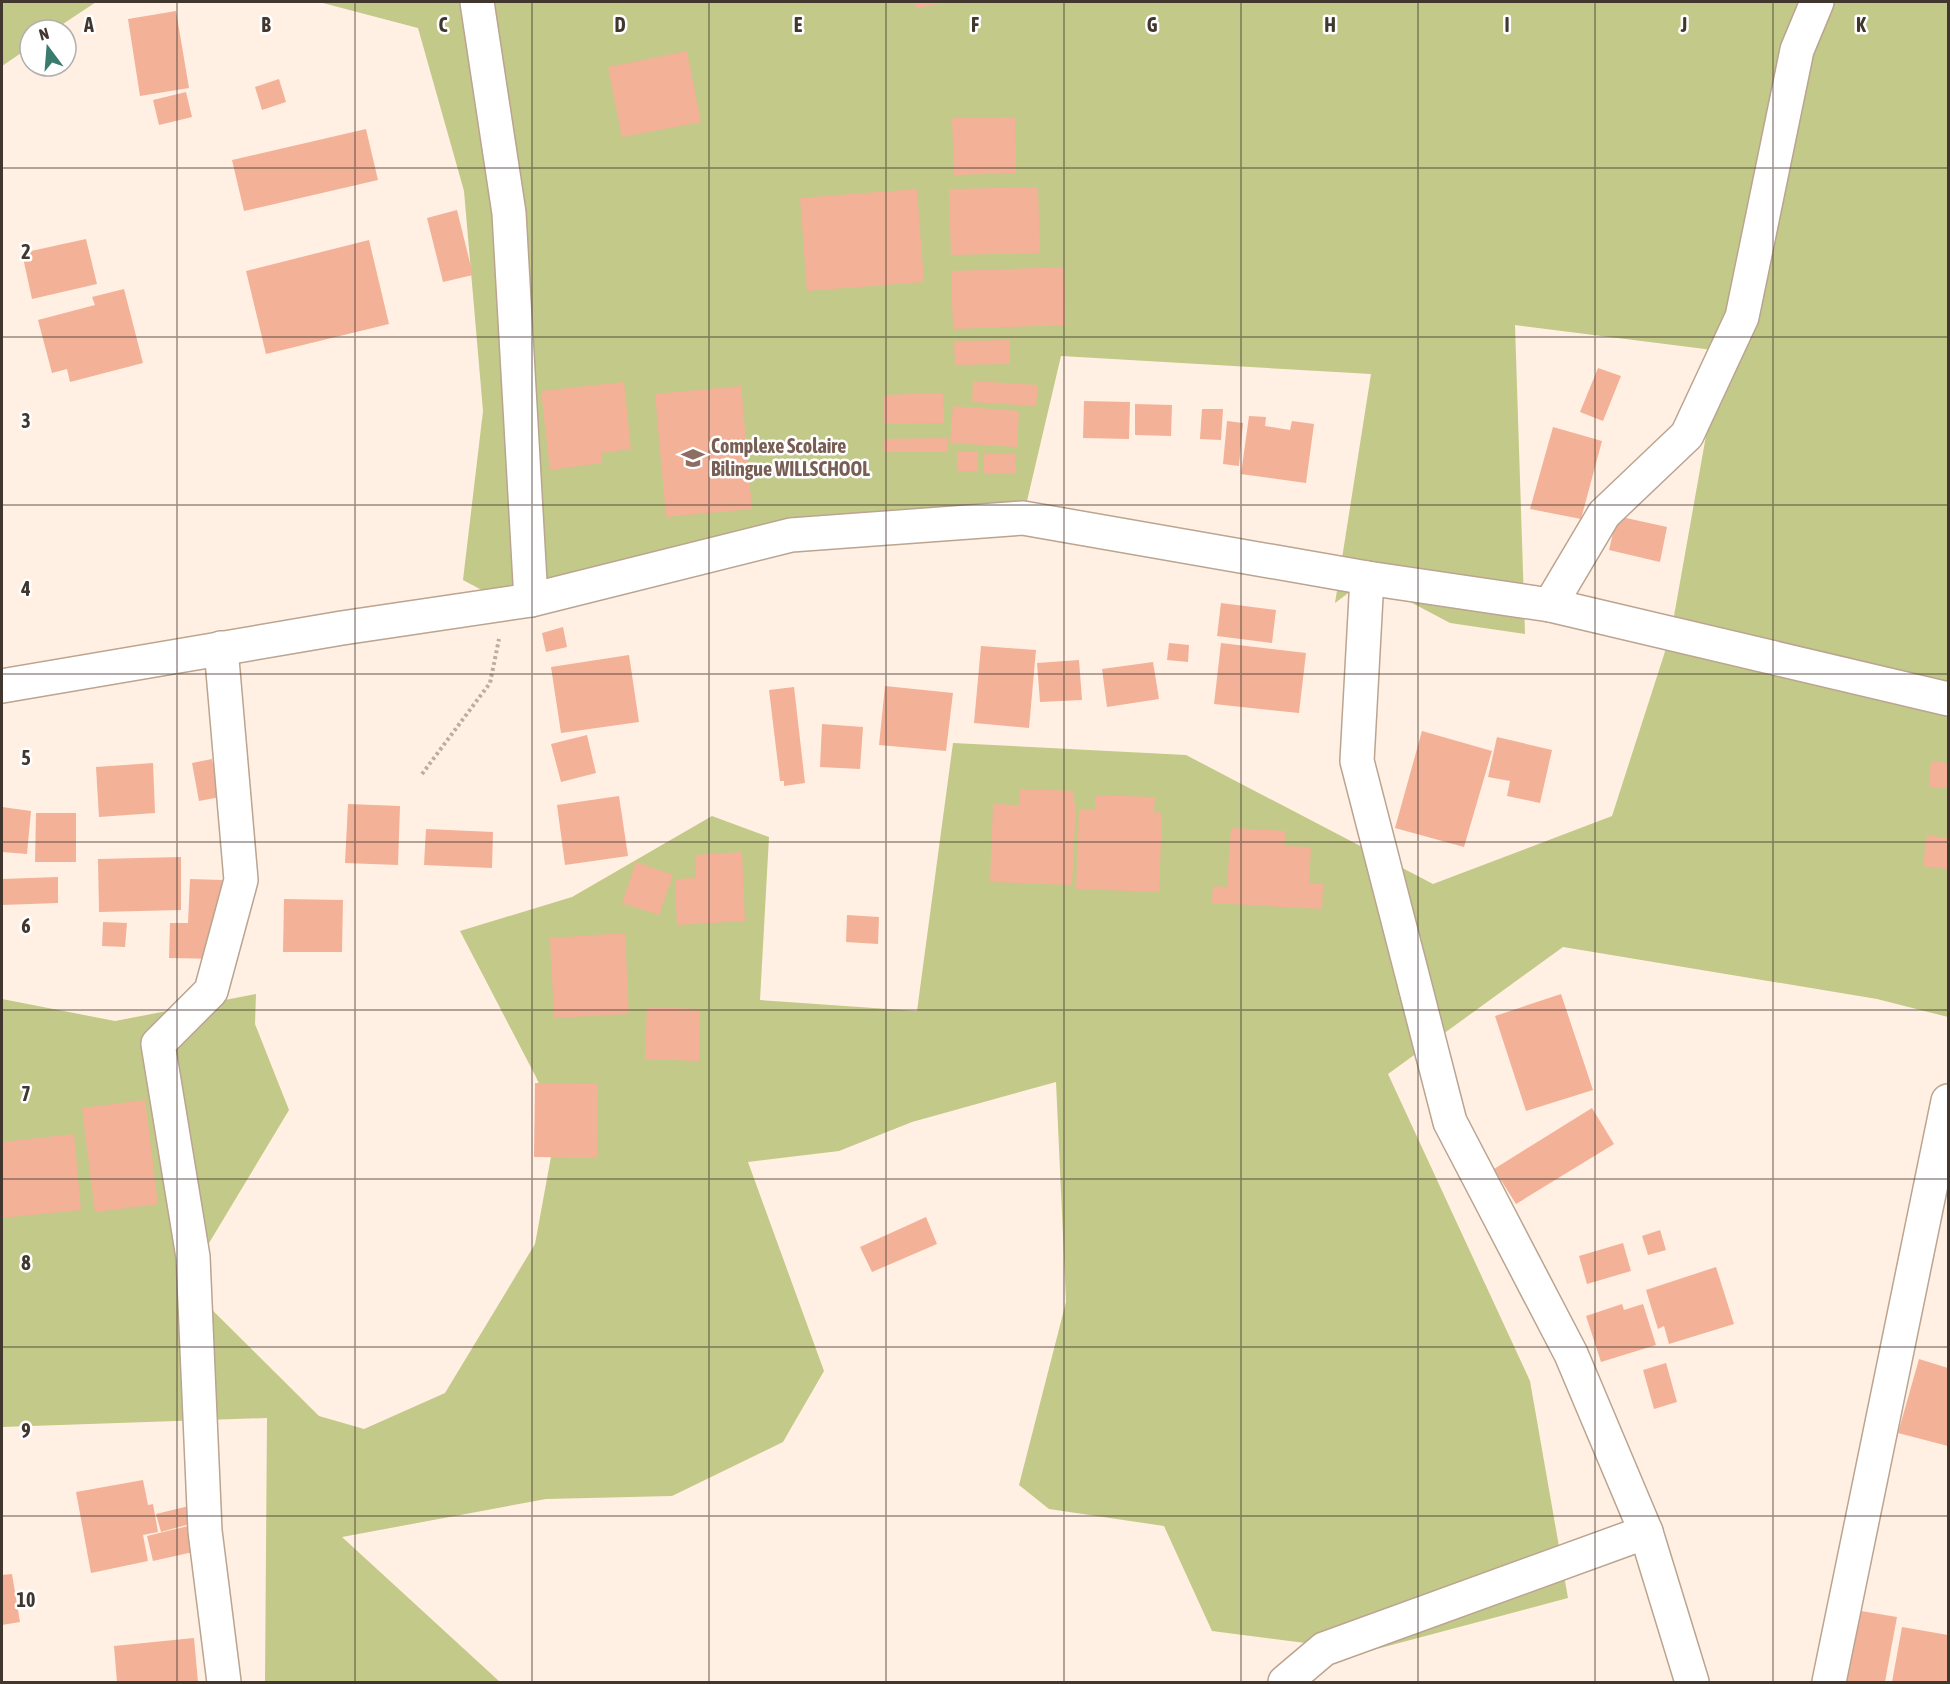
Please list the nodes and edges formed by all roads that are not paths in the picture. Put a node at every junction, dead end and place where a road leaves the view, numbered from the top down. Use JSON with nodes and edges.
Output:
{"nodes":[{"id":1,"x":477,"y":2,"type":"edge"},
{"id":2,"x":1817,"y":2,"type":"edge"},
{"id":3,"x":1367,"y":578,"type":"junction"},
{"id":4,"x":518,"y":601,"type":"junction"},
{"id":5,"x":1550,"y":605,"type":"junction"},
{"id":6,"x":221,"y":648,"type":"junction"},
{"id":7,"x":2,"y":686,"type":"edge"},
{"id":8,"x":1948,"y":699,"type":"edge"},
{"id":9,"x":1948,"y":1101,"type":"edge"},
{"id":10,"x":1646,"y":1532,"type":"junction"},
{"id":11,"x":224,"y":1683,"type":"edge"},
{"id":12,"x":1285,"y":1683,"type":"edge"},
{"id":13,"x":1692,"y":1683,"type":"edge"},
{"id":14,"x":1829,"y":1683,"type":"edge"}],
"edges":[{"from":1,"to":4,"type":"street"},
{"from":2,"to":5,"type":"street"},
{"from":3,"to":4,"type":"street"},
{"from":3,"to":5,"type":"street"},
{"from":3,"to":10,"type":"street"},
{"from":4,"to":6,"type":"street"},
{"from":5,"to":8,"type":"street"},
{"from":6,"to":7,"type":"street"},
{"from":6,"to":11,"type":"street"},
{"from":9,"to":14,"type":"street"},
{"from":10,"to":12,"type":"street"},
{"from":10,"to":13,"type":"street"}]}
